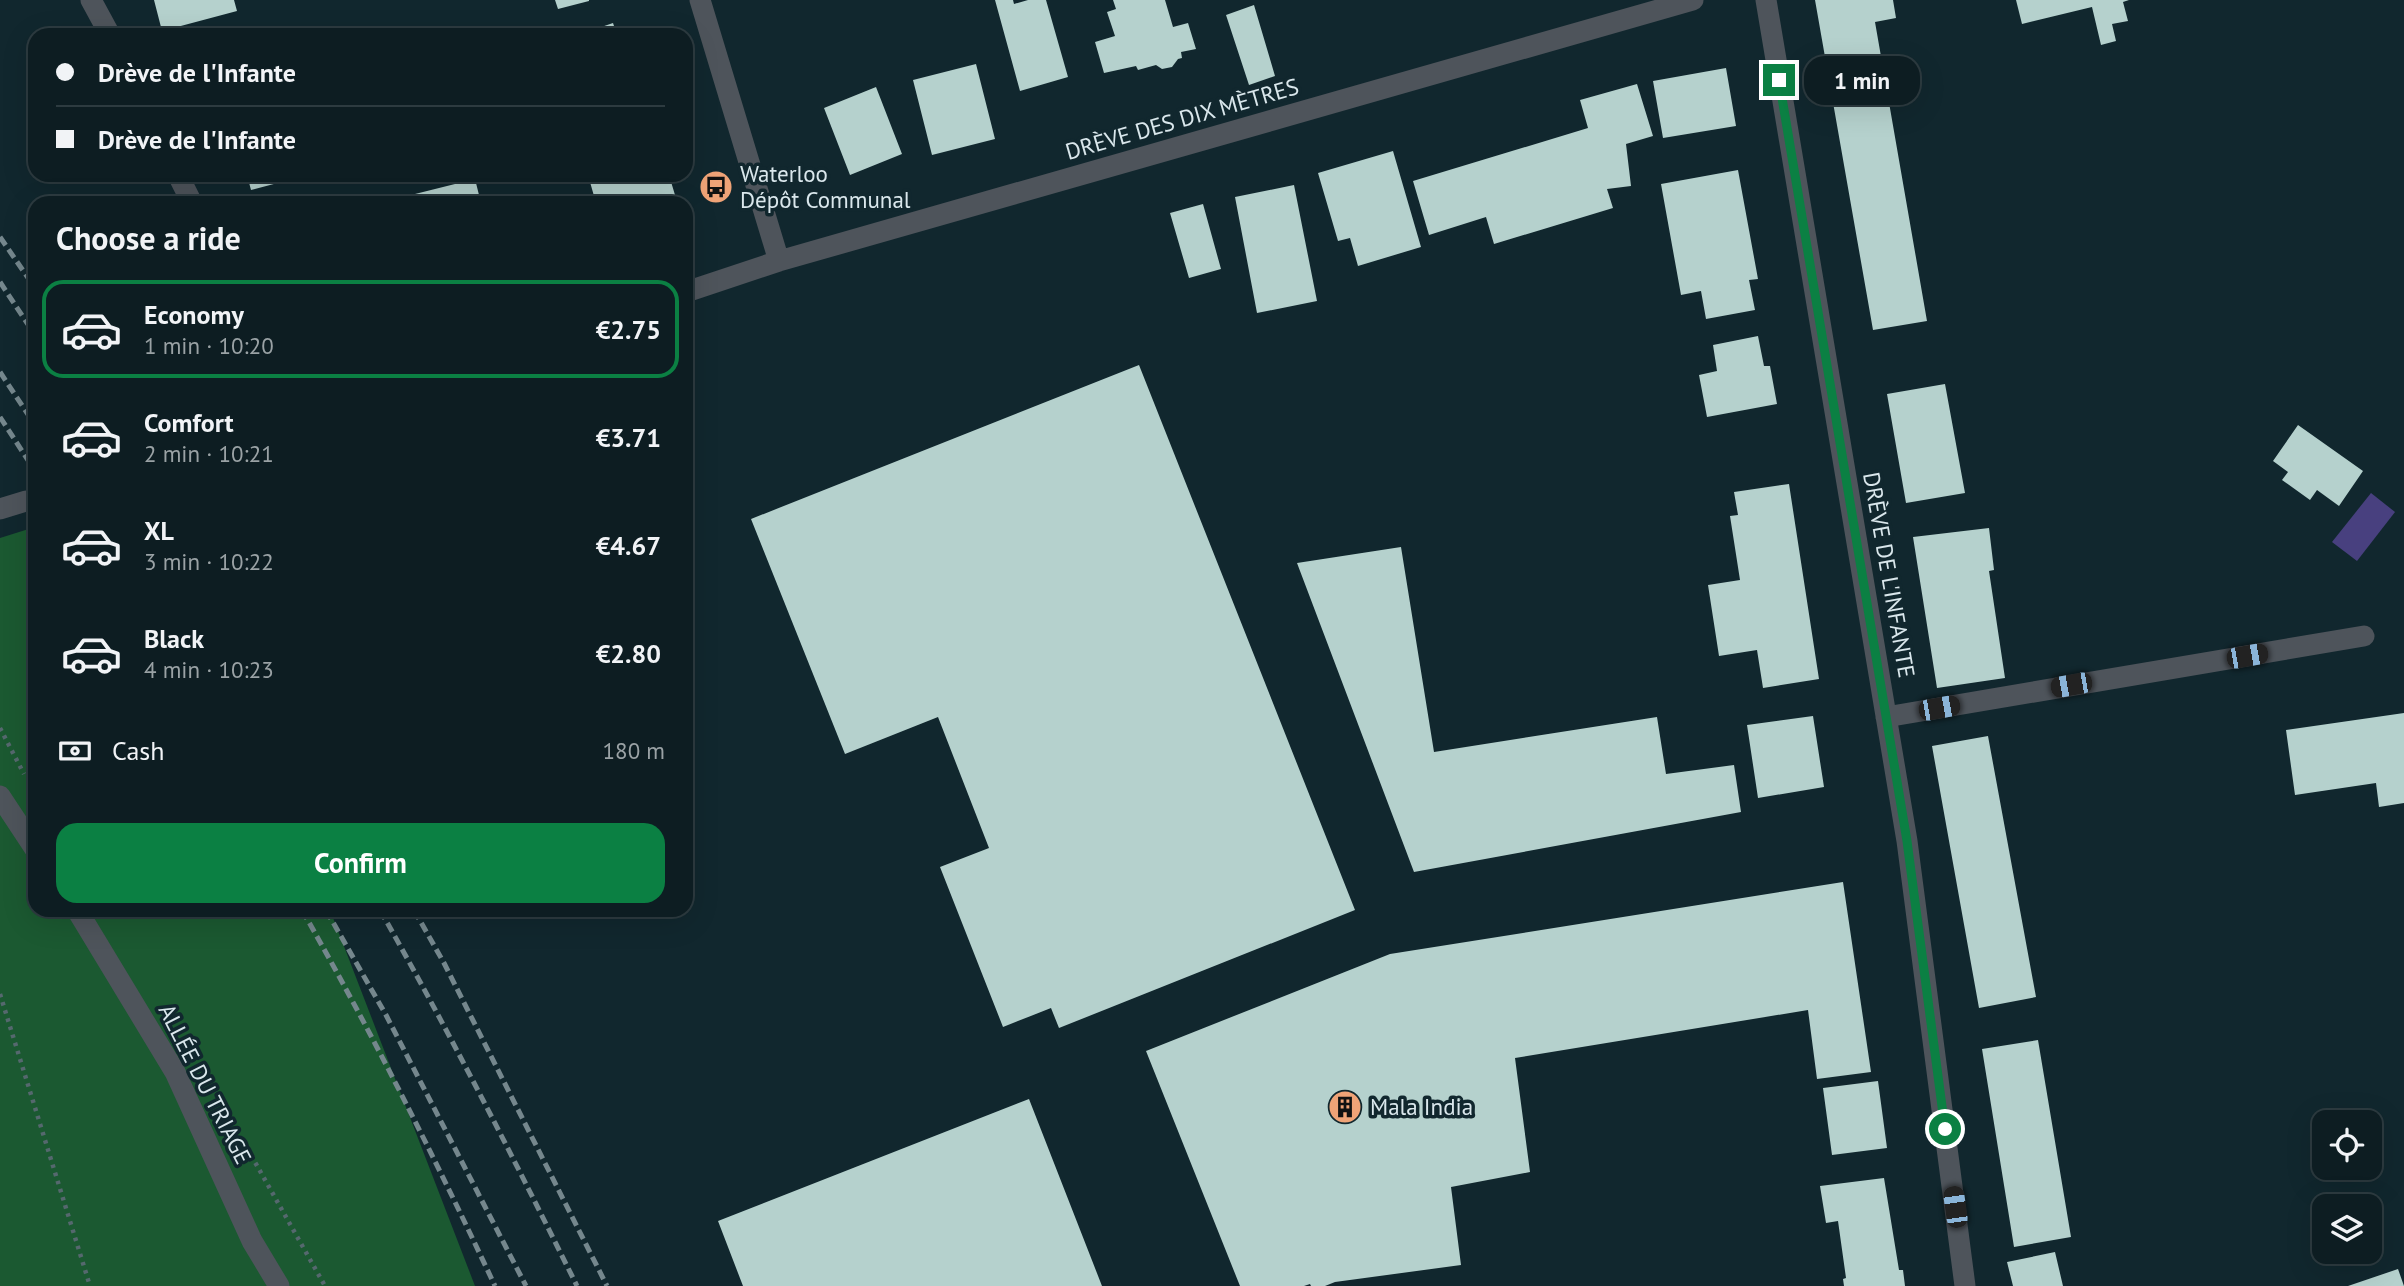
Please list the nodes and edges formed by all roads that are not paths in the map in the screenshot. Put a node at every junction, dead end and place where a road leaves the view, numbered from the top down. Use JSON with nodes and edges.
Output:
{"nodes":[{"id":1,"x":91,"y":0,"type":"edge"},
{"id":2,"x":700,"y":0,"type":"edge"},
{"id":3,"x":1693,"y":0,"type":"edge"},
{"id":4,"x":1766,"y":0,"type":"edge"},
{"id":5,"x":106,"y":28,"type":"edge"},
{"id":6,"x":779,"y":261,"type":"junction"},
{"id":7,"x":693,"y":290,"type":"edge"},
{"id":8,"x":26,"y":501,"type":"dead end"},
{"id":9,"x":0,"y":509,"type":"edge"},
{"id":10,"x":2364,"y":636,"type":"dead end"},
{"id":11,"x":1886,"y":718,"type":"junction"},
{"id":12,"x":0,"y":796,"type":"edge"},
{"id":13,"x":28,"y":838,"type":"edge"},
{"id":14,"x":81,"y":917,"type":"edge"},
{"id":15,"x":279,"y":1286,"type":"edge"},
{"id":16,"x":1965,"y":1286,"type":"edge"}],
"edges":[{"from":1,"to":5,"type":"street"},
{"from":2,"to":6,"type":"street"},
{"from":3,"to":6,"type":"street","name":"DRÈVE DES DIX MÈTRES"},
{"from":4,"to":11,"type":"street","name":"DRÈVE DE L'INFANTE"},
{"from":6,"to":7,"type":"street","name":"DRÈVE DES DIX MÈTRES"},
{"from":8,"to":9,"type":"street"},
{"from":10,"to":11,"type":"street"},
{"from":11,"to":16,"type":"street","name":"DRÈVE DE L'INFANTE"},
{"from":12,"to":13,"type":"street"},
{"from":14,"to":15,"type":"street","name":"ALLÉE DU TRIAGE"}]}
